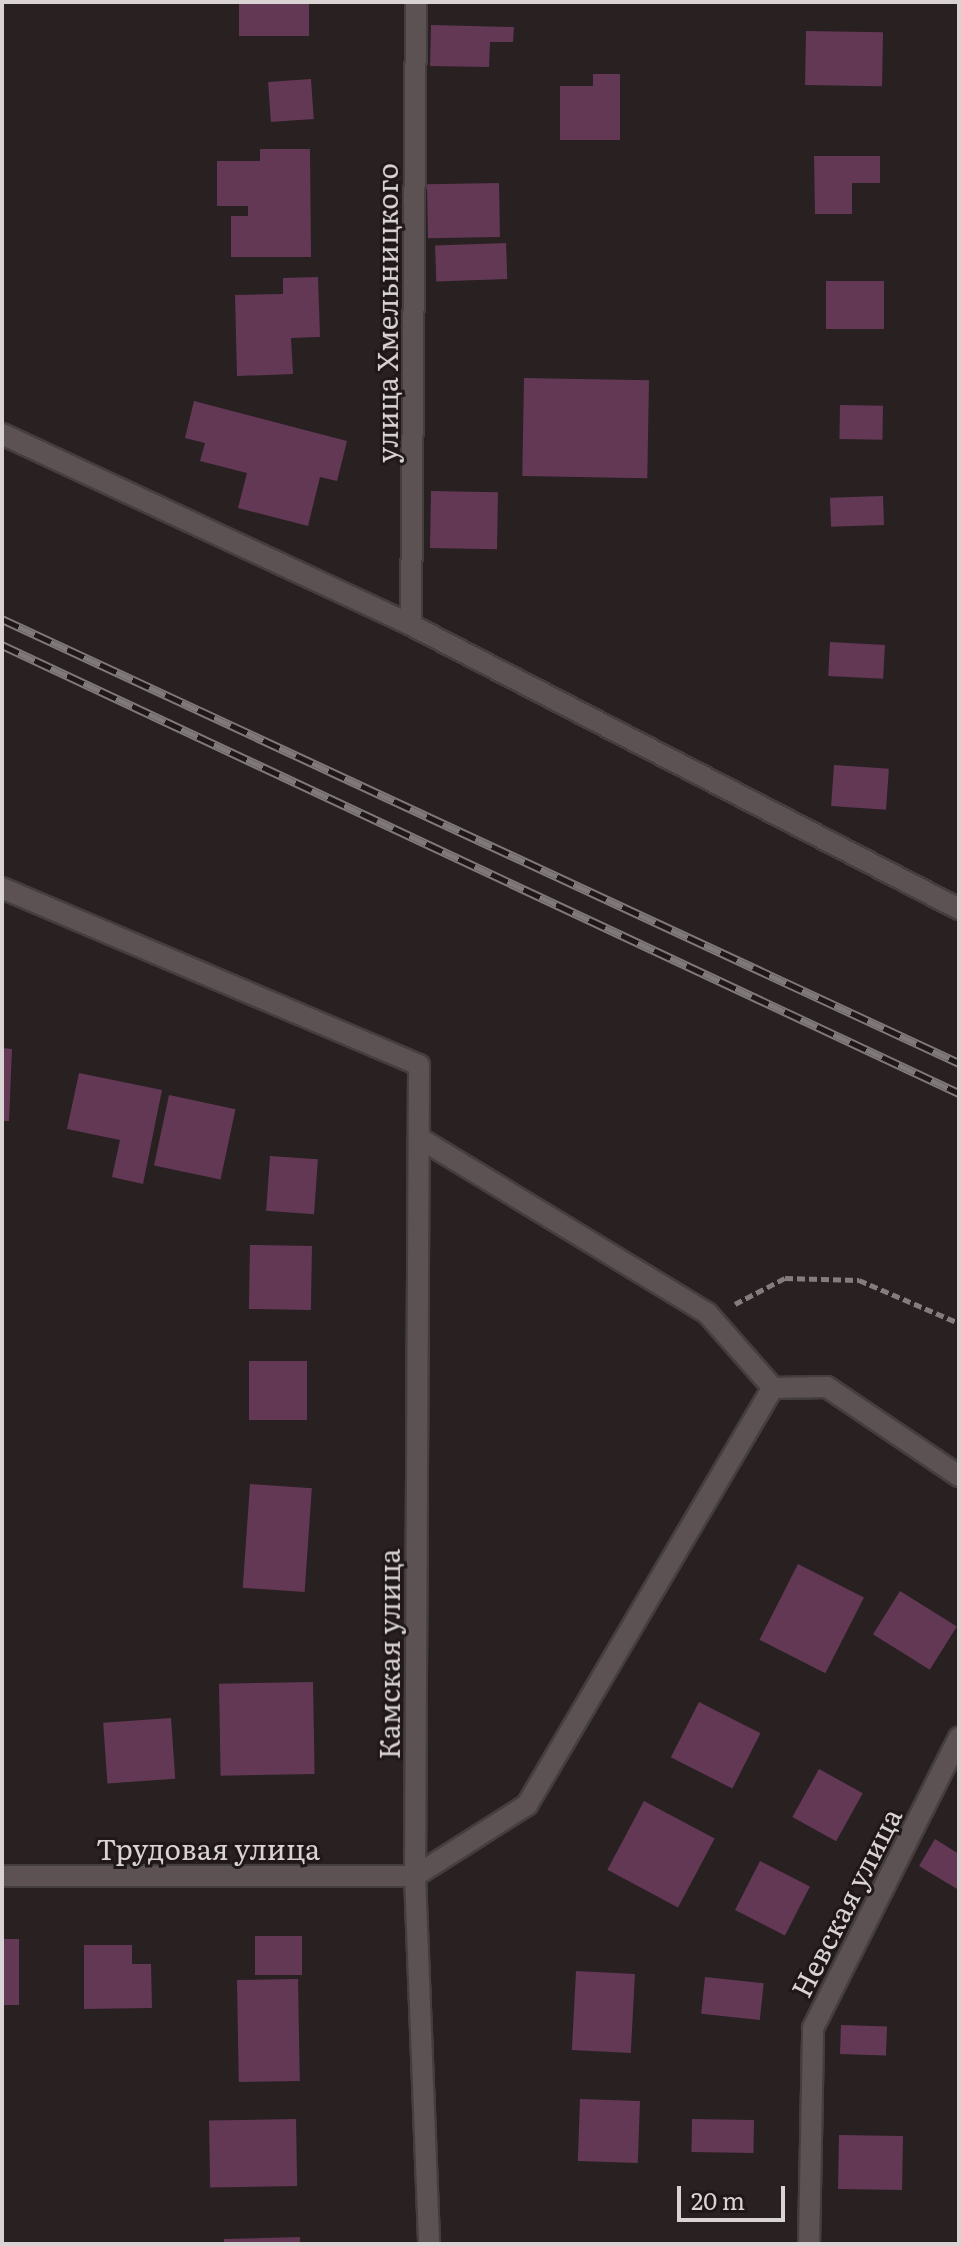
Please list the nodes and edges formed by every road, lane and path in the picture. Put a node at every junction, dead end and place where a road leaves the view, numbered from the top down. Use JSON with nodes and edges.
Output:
{"nodes":[{"id":1,"x":416,"y":2,"type":"edge"},
{"id":2,"x":2,"y":434,"type":"edge"},
{"id":3,"x":411,"y":625,"type":"junction"},
{"id":4,"x":2,"y":888,"type":"edge"},
{"id":5,"x":959,"y":909,"type":"edge"},
{"id":6,"x":419,"y":1138,"type":"junction"},
{"id":7,"x":707,"y":1313,"type":"junction"},
{"id":8,"x":959,"y":1323,"type":"edge"},
{"id":9,"x":773,"y":1388,"type":"junction"},
{"id":10,"x":959,"y":1476,"type":"edge"},
{"id":11,"x":959,"y":1738,"type":"edge"},
{"id":12,"x":2,"y":1876,"type":"edge"},
{"id":13,"x":415,"y":1876,"type":"junction"},
{"id":14,"x":429,"y":2244,"type":"edge"},
{"id":15,"x":809,"y":2244,"type":"edge"}],
"edges":[{"from":1,"to":3,"type":"street","name":"улица Хмельницкого"},
{"from":2,"to":3,"type":"street"},
{"from":3,"to":5,"type":"street"},
{"from":4,"to":6,"type":"street","name":"Камская улица"},
{"from":6,"to":7,"type":"street"},
{"from":6,"to":13,"type":"street","name":"Камская улица"},
{"from":7,"to":8,"type":"path"},
{"from":7,"to":9,"type":"street"},
{"from":9,"to":10,"type":"street"},
{"from":9,"to":13,"type":"street"},
{"from":11,"to":15,"type":"street","name":"Невская улица"},
{"from":12,"to":13,"type":"street","name":"Трудовая улица"},
{"from":13,"to":14,"type":"street","name":"Камская улица"}]}
